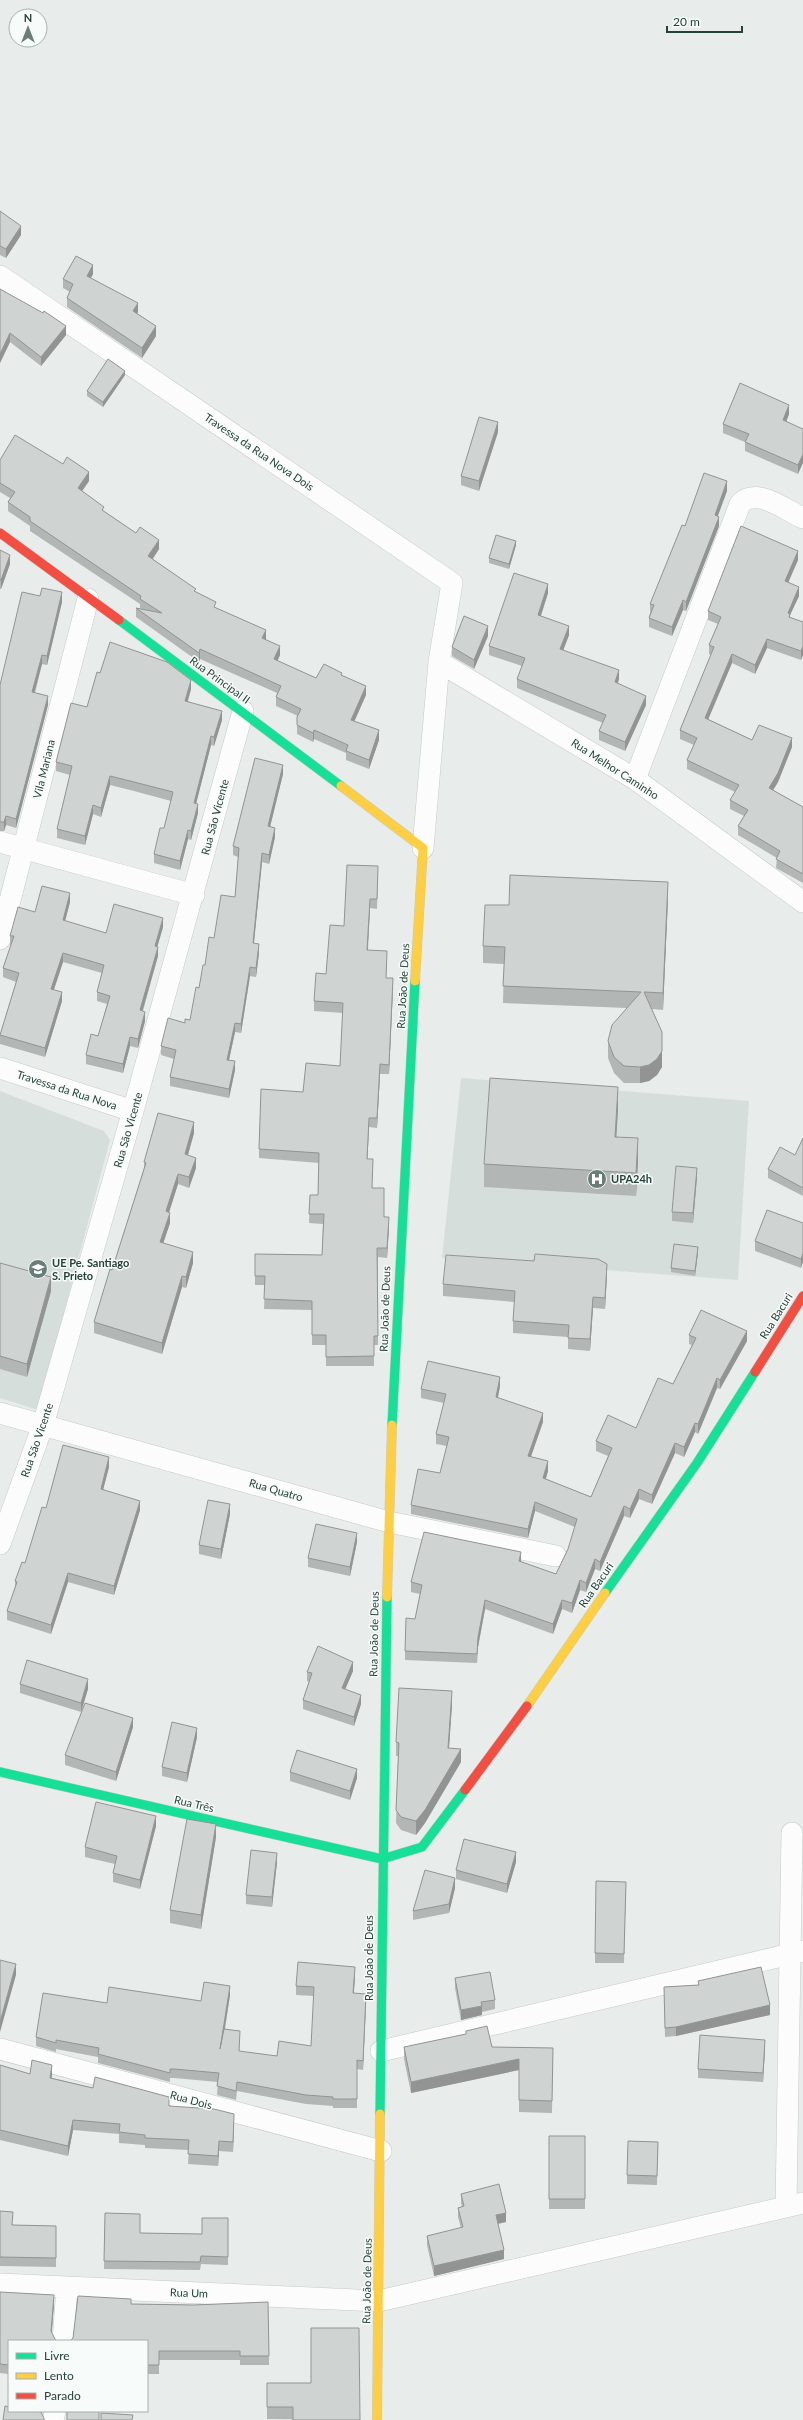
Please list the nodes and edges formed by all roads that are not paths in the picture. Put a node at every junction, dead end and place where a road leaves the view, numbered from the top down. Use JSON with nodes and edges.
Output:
{"nodes":[{"id":1,"x":1,"y":279,"type":"edge"},
{"id":2,"x":803,"y":518,"type":"edge"},
{"id":3,"x":0,"y":533,"type":"edge"},
{"id":4,"x":88,"y":599,"type":"junction"},
{"id":5,"x":439,"y":662,"type":"junction"},
{"id":6,"x":243,"y":711,"type":"junction"},
{"id":7,"x":634,"y":779,"type":"junction"},
{"id":8,"x":0,"y":842,"type":"edge"},
{"id":9,"x":423,"y":848,"type":"junction"},
{"id":10,"x":23,"y":849,"type":"junction"},
{"id":11,"x":194,"y":895,"type":"junction"},
{"id":12,"x":803,"y":902,"type":"edge"},
{"id":13,"x":0,"y":938,"type":"edge"},
{"id":14,"x":0,"y":1068,"type":"edge"},
{"id":15,"x":133,"y":1111,"type":"junction"},
{"id":16,"x":803,"y":1296,"type":"edge"},
{"id":17,"x":0,"y":1413,"type":"edge"},
{"id":18,"x":43,"y":1425,"type":"junction"},
{"id":19,"x":388,"y":1522,"type":"junction"},
{"id":20,"x":0,"y":1544,"type":"edge"},
{"id":21,"x":556,"y":1556,"type":"dead end"},
{"id":22,"x":0,"y":1772,"type":"edge"},
{"id":23,"x":792,"y":1832,"type":"dead end"},
{"id":24,"x":382,"y":1859,"type":"junction"},
{"id":25,"x":797,"y":1953,"type":"edge"},
{"id":26,"x":0,"y":2049,"type":"edge"},
{"id":27,"x":382,"y":2051,"type":"junction"},
{"id":28,"x":381,"y":2151,"type":"junction"},
{"id":29,"x":794,"y":2205,"type":"edge"},
{"id":30,"x":0,"y":2284,"type":"edge"},
{"id":31,"x":67,"y":2287,"type":"junction"},
{"id":32,"x":378,"y":2301,"type":"junction"},
{"id":33,"x":63,"y":2340,"type":"edge"},
{"id":34,"x":377,"y":2420,"type":"edge"}],
"edges":[{"from":1,"to":5,"type":"street","name":"Travessa da Rua Nova Dois"},
{"from":2,"to":7,"type":"street"},
{"from":3,"to":4,"type":"street","name":"Rua Principal II"},
{"from":4,"to":6,"type":"street","name":"Rua Principal II"},
{"from":4,"to":10,"type":"street","name":"Vila Mariana"},
{"from":5,"to":7,"type":"street","name":"Rua Melhor Caminho"},
{"from":5,"to":9,"type":"street"},
{"from":6,"to":9,"type":"street","name":"Rua Principal II"},
{"from":6,"to":11,"type":"street","name":"Rua São Vicente"},
{"from":7,"to":12,"type":"street","name":"Rua Melhor Caminho"},
{"from":8,"to":10,"type":"street"},
{"from":9,"to":19,"type":"street","name":"Rua João de Deus"},
{"from":10,"to":11,"type":"street"},
{"from":10,"to":13,"type":"street","name":"Vila Mariana"},
{"from":11,"to":15,"type":"street","name":"Rua São Vicente"},
{"from":14,"to":15,"type":"street","name":"Travessa da Rua Nova"},
{"from":15,"to":18,"type":"street","name":"Rua São Vicente"},
{"from":16,"to":24,"type":"street","name":"Rua Bacuri"},
{"from":17,"to":18,"type":"street","name":"Rua Quatro"},
{"from":18,"to":19,"type":"street","name":"Rua Quatro"},
{"from":18,"to":20,"type":"street","name":"Rua São Vicente"},
{"from":19,"to":21,"type":"street","name":"Rua Quatro"},
{"from":19,"to":24,"type":"street","name":"Rua João de Deus"},
{"from":22,"to":24,"type":"street","name":"Rua Três"},
{"from":23,"to":25,"type":"street"},
{"from":24,"to":27,"type":"street","name":"Rua João de Deus"},
{"from":25,"to":27,"type":"street"},
{"from":25,"to":29,"type":"street"},
{"from":26,"to":28,"type":"street","name":"Rua Dois"},
{"from":27,"to":28,"type":"street","name":"Rua João de Deus"},
{"from":28,"to":32,"type":"street","name":"Rua João de Deus"},
{"from":29,"to":32,"type":"street","name":"Rua Um"},
{"from":30,"to":31,"type":"street","name":"Rua Um"},
{"from":31,"to":32,"type":"street","name":"Rua Um"},
{"from":31,"to":33,"type":"street"},
{"from":32,"to":34,"type":"street","name":"Rua João de Deus"}]}
